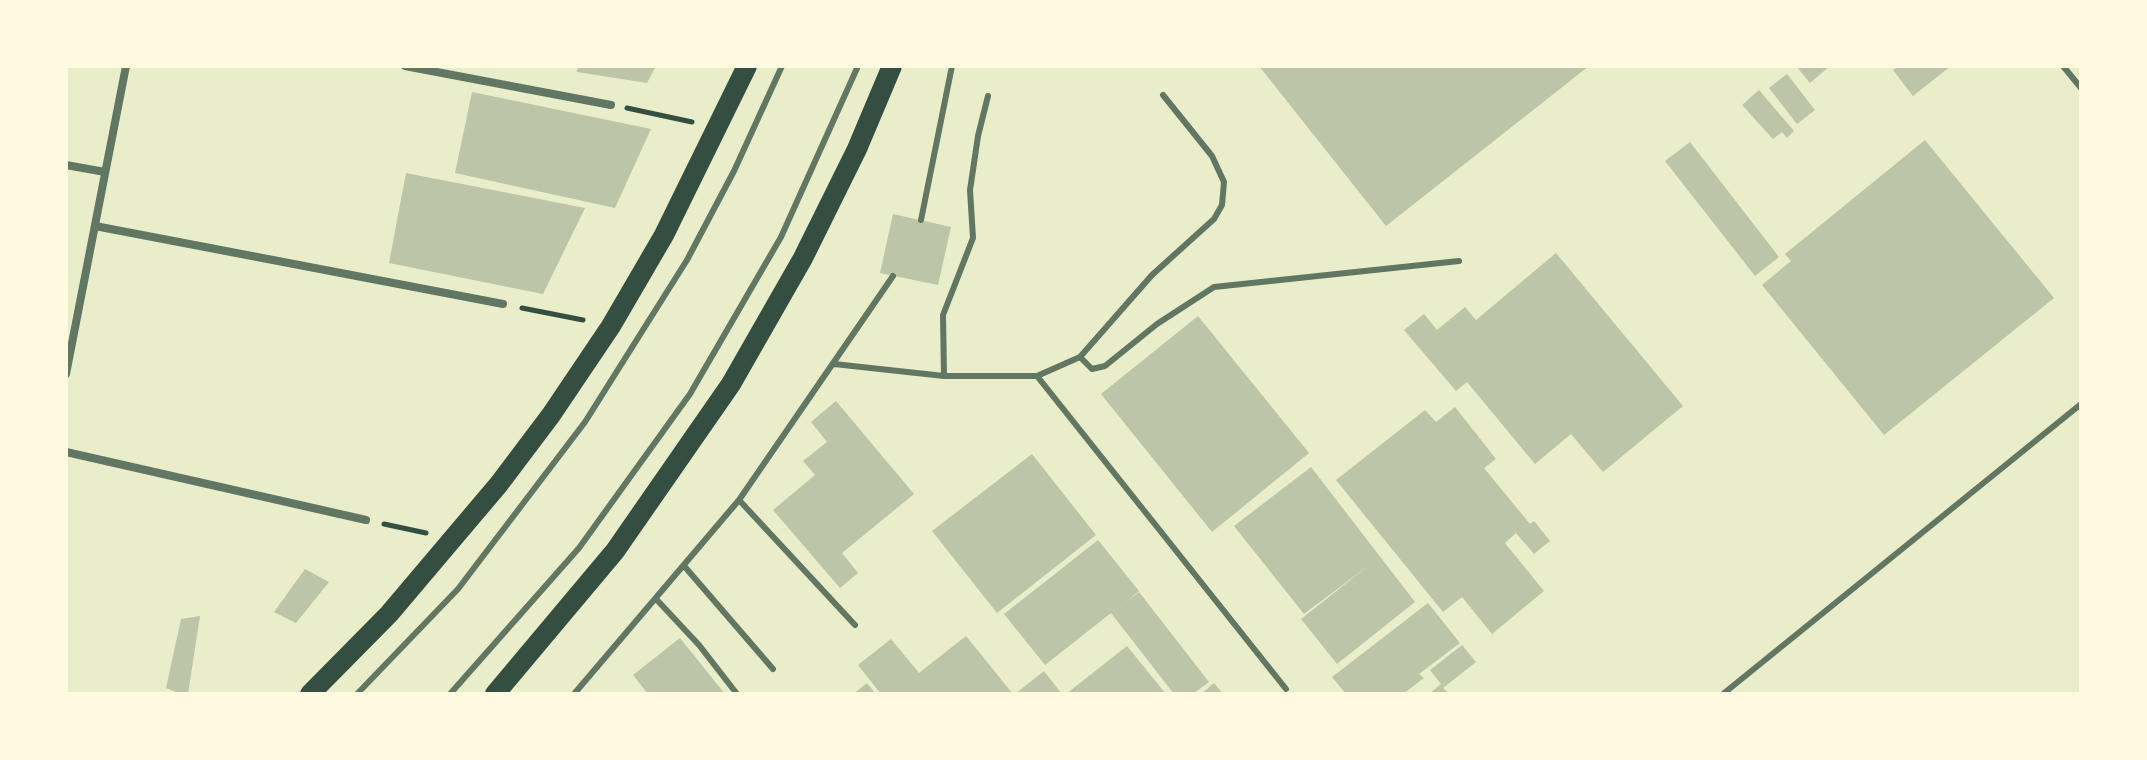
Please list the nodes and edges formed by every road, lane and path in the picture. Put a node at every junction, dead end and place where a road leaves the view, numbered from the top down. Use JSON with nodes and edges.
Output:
{"nodes":[{"id":1,"x":126,"y":66,"type":"edge"},
{"id":2,"x":405,"y":66,"type":"edge"},
{"id":3,"x":747,"y":66,"type":"edge"},
{"id":4,"x":782,"y":66,"type":"edge"},
{"id":5,"x":858,"y":66,"type":"edge"},
{"id":6,"x":892,"y":66,"type":"edge"},
{"id":7,"x":952,"y":66,"type":"edge"},
{"id":8,"x":2063,"y":66,"type":"edge"},
{"id":9,"x":2081,"y":88,"type":"edge"},
{"id":10,"x":1163,"y":95,"type":"dead end"},
{"id":11,"x":988,"y":96,"type":"dead end"},
{"id":12,"x":611,"y":105,"type":"joint"},
{"id":13,"x":720,"y":128,"type":"junction"},
{"id":14,"x":66,"y":165,"type":"edge"},
{"id":15,"x":105,"y":172,"type":"junction"},
{"id":16,"x":921,"y":220,"type":"dead end"},
{"id":17,"x":95,"y":226,"type":"junction"},
{"id":18,"x":1459,"y":261,"type":"dead end"},
{"id":19,"x":893,"y":276,"type":"dead end"},
{"id":20,"x":503,"y":304,"type":"joint"},
{"id":21,"x":611,"y":326,"type":"junction"},
{"id":22,"x":69,"y":345,"type":"edge"},
{"id":23,"x":1080,"y":357,"type":"junction"},
{"id":24,"x":834,"y":364,"type":"junction"},
{"id":25,"x":66,"y":374,"type":"edge"},
{"id":26,"x":944,"y":376,"type":"junction"},
{"id":27,"x":1037,"y":376,"type":"junction"},
{"id":28,"x":2081,"y":404,"type":"edge"},
{"id":29,"x":66,"y":452,"type":"edge"},
{"id":30,"x":739,"y":500,"type":"junction"},
{"id":31,"x":366,"y":520,"type":"joint"},
{"id":32,"x":454,"y":539,"type":"junction"},
{"id":33,"x":685,"y":567,"type":"junction"},
{"id":34,"x":657,"y":600,"type":"junction"},
{"id":35,"x":855,"y":625,"type":"dead end"},
{"id":36,"x":773,"y":669,"type":"dead end"},
{"id":37,"x":1286,"y":689,"type":"dead end"},
{"id":38,"x":310,"y":694,"type":"edge"},
{"id":39,"x":357,"y":694,"type":"edge"},
{"id":40,"x":450,"y":694,"type":"edge"},
{"id":41,"x":495,"y":694,"type":"edge"},
{"id":42,"x":574,"y":694,"type":"edge"},
{"id":43,"x":737,"y":694,"type":"edge"},
{"id":44,"x":1723,"y":694,"type":"edge"}],
"edges":[{"from":1,"to":15,"type":"street"},
{"from":2,"to":12,"type":"street"},
{"from":3,"to":13,"type":"main road"},
{"from":4,"to":39,"type":"lane"},
{"from":5,"to":40,"type":"lane"},
{"from":6,"to":41,"type":"main road"},
{"from":7,"to":16,"type":"lane"},
{"from":8,"to":9,"type":"lane"},
{"from":10,"to":23,"type":"lane"},
{"from":11,"to":26,"type":"lane"},
{"from":12,"to":13,"type":"path"},
{"from":13,"to":21,"type":"main road"},
{"from":14,"to":15,"type":"street"},
{"from":15,"to":17,"type":"street"},
{"from":17,"to":20,"type":"street"},
{"from":17,"to":22,"type":"street"},
{"from":18,"to":23,"type":"lane"},
{"from":19,"to":24,"type":"lane"},
{"from":20,"to":21,"type":"path"},
{"from":21,"to":32,"type":"main road"},
{"from":22,"to":25,"type":"street"},
{"from":23,"to":27,"type":"lane"},
{"from":24,"to":26,"type":"lane"},
{"from":24,"to":30,"type":"lane"},
{"from":26,"to":27,"type":"lane"},
{"from":27,"to":37,"type":"lane"},
{"from":28,"to":44,"type":"lane"},
{"from":29,"to":31,"type":"street"},
{"from":30,"to":33,"type":"lane"},
{"from":30,"to":35,"type":"lane"},
{"from":31,"to":32,"type":"path"},
{"from":32,"to":38,"type":"main road"},
{"from":33,"to":34,"type":"lane"},
{"from":33,"to":36,"type":"lane"},
{"from":34,"to":42,"type":"lane"},
{"from":34,"to":43,"type":"lane"}]}
